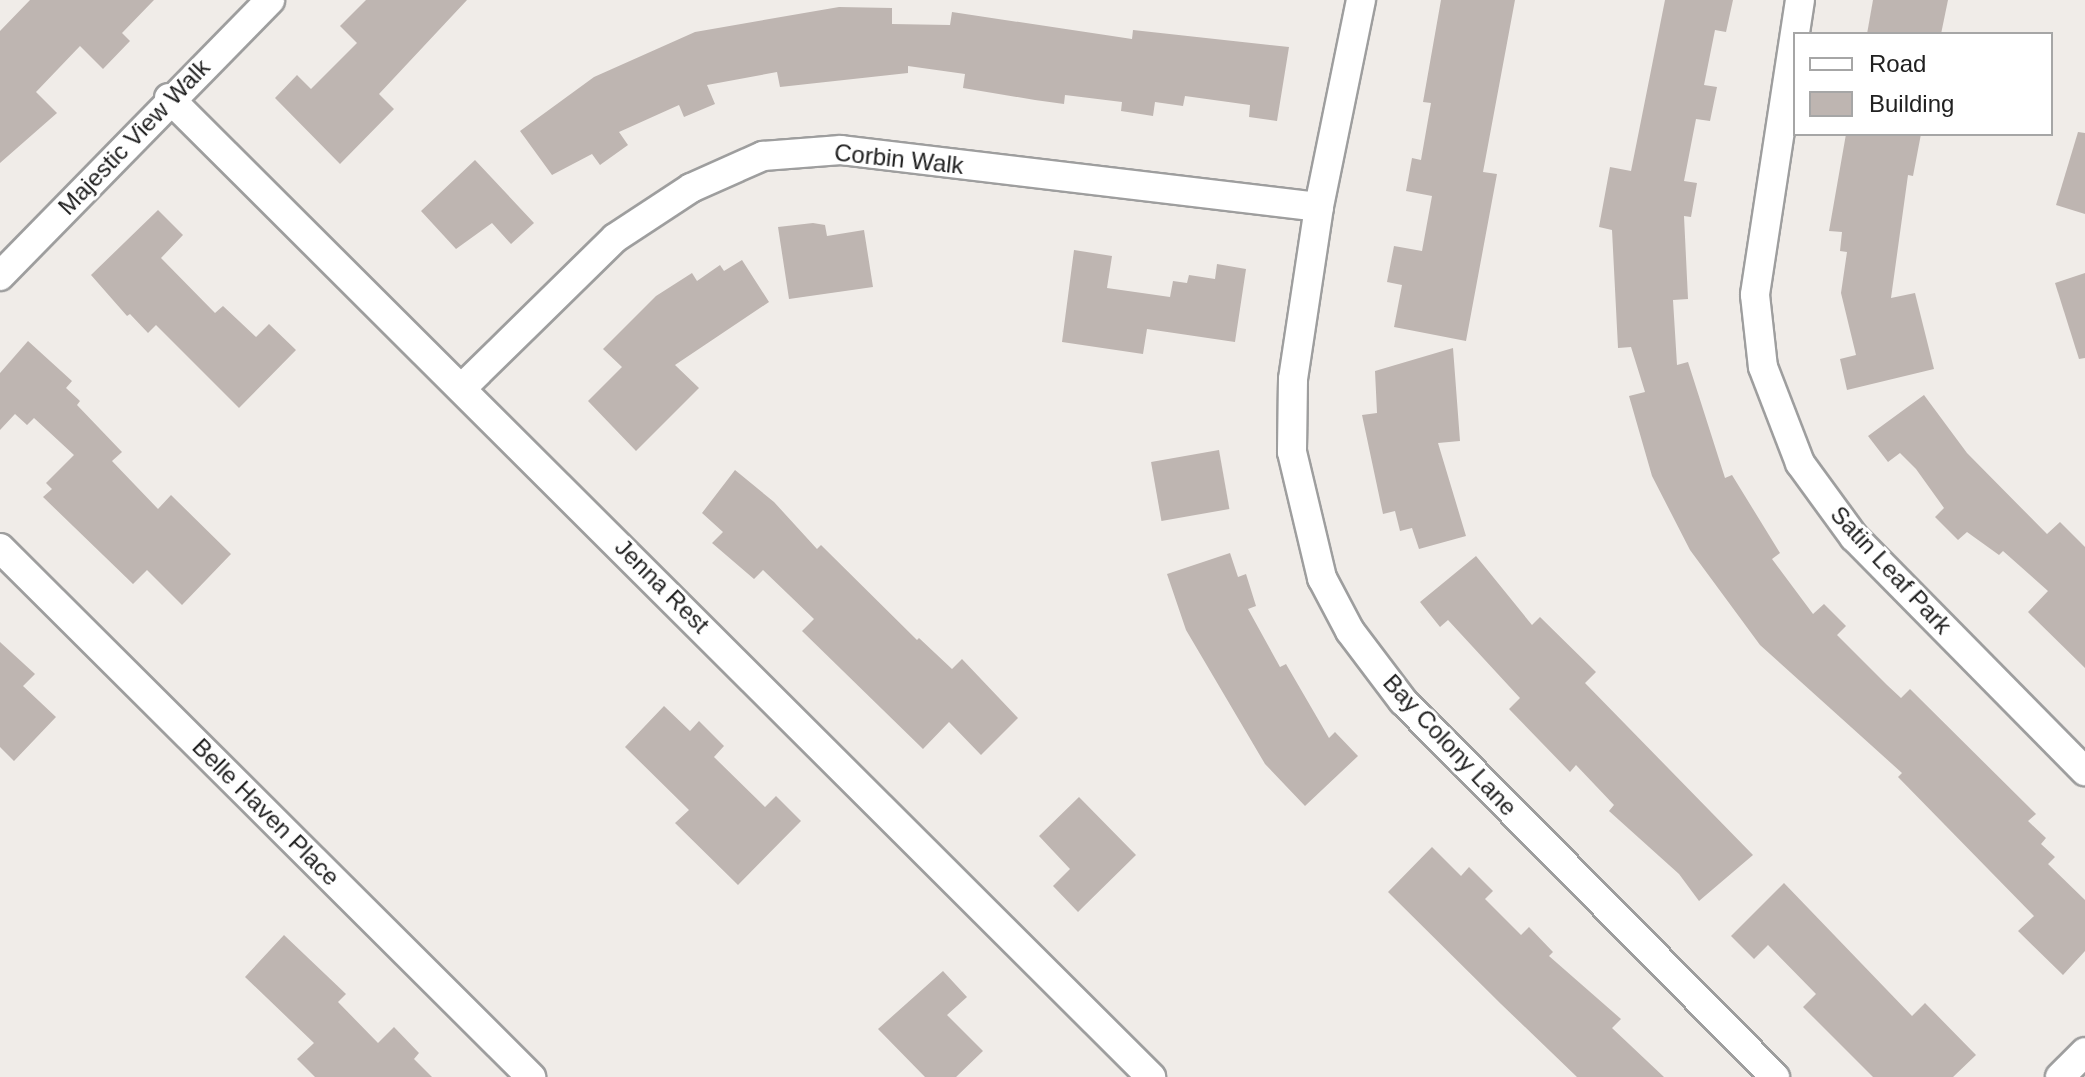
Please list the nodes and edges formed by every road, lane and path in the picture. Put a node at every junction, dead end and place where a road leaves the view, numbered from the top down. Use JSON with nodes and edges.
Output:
{"nodes":[{"id":1,"x":270,"y":0,"type":"edge"},
{"id":2,"x":1361,"y":0,"type":"edge"},
{"id":3,"x":1800,"y":0,"type":"edge"},
{"id":4,"x":1795,"y":32,"type":"edge"},
{"id":5,"x":1793,"y":46,"type":"edge"},
{"id":6,"x":169,"y":98,"type":"junction"},
{"id":7,"x":1319,"y":207,"type":"junction"},
{"id":8,"x":0,"y":276,"type":"edge"},
{"id":9,"x":464,"y":386,"type":"junction"},
{"id":10,"x":0,"y":548,"type":"edge"},
{"id":11,"x":2085,"y":771,"type":"edge"},
{"id":12,"x":2085,"y":1052,"type":"edge"},
{"id":13,"x":531,"y":1077,"type":"edge"},
{"id":14,"x":1151,"y":1077,"type":"edge"},
{"id":15,"x":1775,"y":1077,"type":"edge"},
{"id":16,"x":2060,"y":1077,"type":"edge"}],
"edges":[{"from":1,"to":6,"type":"street","name":"Majestic View Walk"},
{"from":2,"to":7,"type":"street","name":"Bay Colony Lane"},
{"from":3,"to":4,"type":"street","name":"Satin Leaf Park"},
{"from":5,"to":11,"type":"street","name":"Satin Leaf Park"},
{"from":6,"to":8,"type":"street","name":"Majestic View Walk"},
{"from":6,"to":9,"type":"street","name":"Jenna Rest"},
{"from":7,"to":9,"type":"street","name":"Corbin Walk"},
{"from":7,"to":15,"type":"street","name":"Bay Colony Lane"},
{"from":9,"to":14,"type":"street","name":"Jenna Rest"},
{"from":10,"to":13,"type":"street","name":"Belle Haven Place"},
{"from":12,"to":16,"type":"street"}]}
